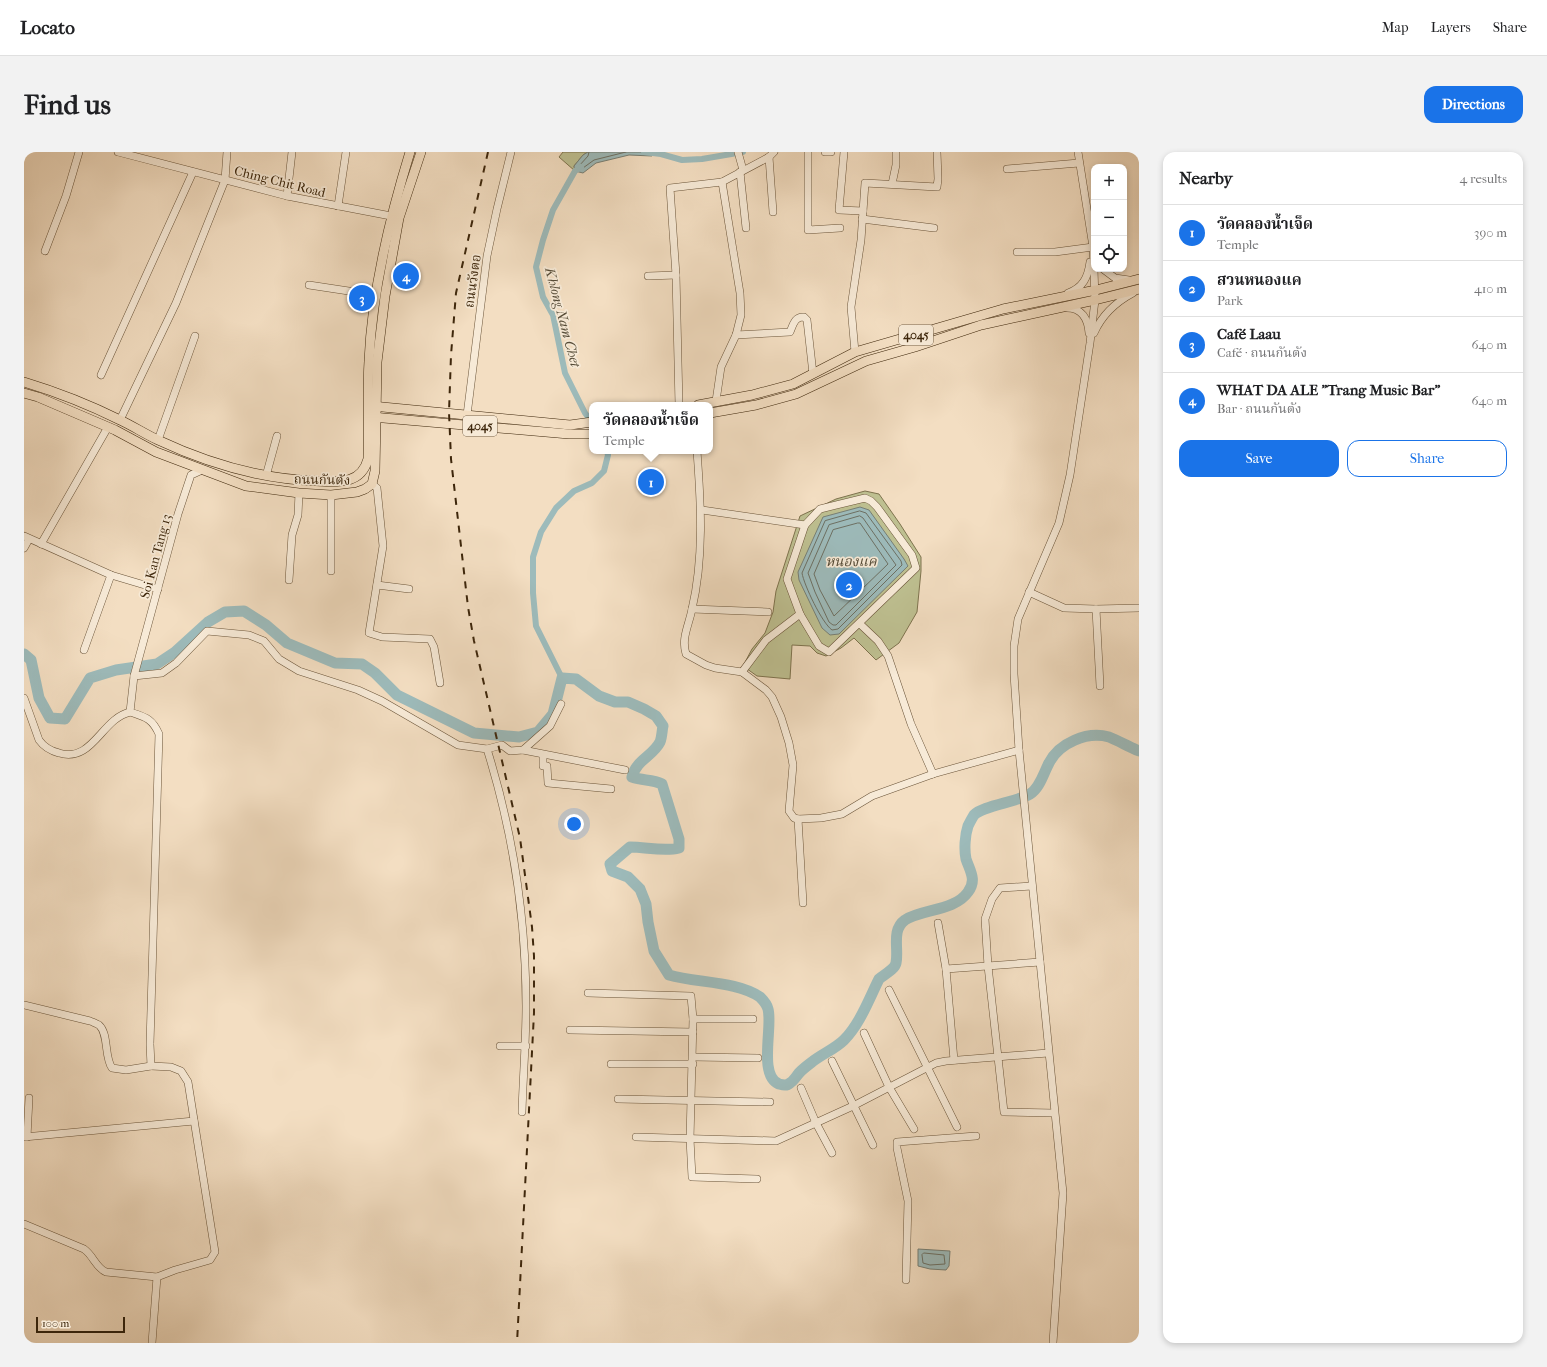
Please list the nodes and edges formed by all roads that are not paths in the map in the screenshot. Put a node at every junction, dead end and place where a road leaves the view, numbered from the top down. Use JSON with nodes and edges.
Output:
{"nodes":[{"id":1,"x":79,"y":152,"type":"edge"},
{"id":2,"x":118,"y":152,"type":"edge"},
{"id":3,"x":227,"y":152,"type":"edge"},
{"id":4,"x":292,"y":152,"type":"edge"},
{"id":5,"x":346,"y":152,"type":"edge"},
{"id":6,"x":410,"y":152,"type":"edge"},
{"id":7,"x":421,"y":152,"type":"edge"},
{"id":8,"x":511,"y":152,"type":"edge"},
{"id":9,"x":738,"y":152,"type":"edge"},
{"id":10,"x":808,"y":152,"type":"edge"},
{"id":11,"x":825,"y":152,"type":"edge"},
{"id":12,"x":831,"y":152,"type":"edge"},
{"id":13,"x":844,"y":152,"type":"edge"},
{"id":14,"x":896,"y":152,"type":"edge"},
{"id":15,"x":937,"y":152,"type":"edge"},
{"id":16,"x":1078,"y":152,"type":"edge"},
{"id":17,"x":771,"y":154,"type":"edge"},
{"id":18,"x":1079,"y":163,"type":"junction"},
{"id":19,"x":1007,"y":169,"type":"dead end"},
{"id":20,"x":193,"y":172,"type":"junction"},
{"id":21,"x":742,"y":172,"type":"junction"},
{"id":22,"x":225,"y":180,"type":"junction"},
{"id":23,"x":722,"y":182,"type":"junction"},
{"id":24,"x":892,"y":184,"type":"junction"},
{"id":25,"x":286,"y":196,"type":"junction"},
{"id":26,"x":338,"y":206,"type":"junction"},
{"id":27,"x":863,"y":211,"type":"junction"},
{"id":28,"x":773,"y":212,"type":"dead end"},
{"id":29,"x":395,"y":217,"type":"junction"},
{"id":30,"x":862,"y":219,"type":"junction"},
{"id":31,"x":746,"y":228,"type":"dead end"},
{"id":32,"x":840,"y":228,"type":"dead end"},
{"id":33,"x":934,"y":228,"type":"dead end"},
{"id":34,"x":1091,"y":236,"type":"edge"},
{"id":35,"x":1091,"y":248,"type":"edge"},
{"id":36,"x":45,"y":251,"type":"dead end"},
{"id":37,"x":1017,"y":252,"type":"dead end"},
{"id":38,"x":1091,"y":259,"type":"edge"},
{"id":39,"x":1094,"y":272,"type":"edge"},
{"id":40,"x":1107,"y":272,"type":"edge"},
{"id":41,"x":676,"y":275,"type":"junction"},
{"id":42,"x":648,"y":276,"type":"dead end"},
{"id":43,"x":1138,"y":279,"type":"edge"},
{"id":44,"x":309,"y":285,"type":"dead end"},
{"id":45,"x":1139,"y":289,"type":"edge"},
{"id":46,"x":1096,"y":290,"type":"junction"},
{"id":47,"x":376,"y":295,"type":"junction"},
{"id":48,"x":1049,"y":299,"type":"junction"},
{"id":49,"x":1095,"y":300,"type":"junction"},
{"id":50,"x":379,"y":308,"type":"junction"},
{"id":51,"x":1058,"y":308,"type":"junction"},
{"id":52,"x":736,"y":334,"type":"junction"},
{"id":53,"x":195,"y":336,"type":"dead end"},
{"id":54,"x":1090,"y":343,"type":"junction"},
{"id":55,"x":856,"y":352,"type":"junction"},
{"id":56,"x":813,"y":374,"type":"junction"},
{"id":57,"x":101,"y":375,"type":"dead end"},
{"id":58,"x":24,"y":382,"type":"edge"},
{"id":59,"x":24,"y":393,"type":"edge"},
{"id":60,"x":716,"y":401,"type":"junction"},
{"id":61,"x":679,"y":402,"type":"edge"},
{"id":62,"x":712,"y":402,"type":"edge"},
{"id":63,"x":373,"y":406,"type":"junction"},
{"id":64,"x":713,"y":412,"type":"edge"},
{"id":65,"x":467,"y":415,"type":"junction"},
{"id":66,"x":373,"y":417,"type":"junction"},
{"id":67,"x":120,"y":420,"type":"junction"},
{"id":68,"x":589,"y":423,"type":"edge"},
{"id":69,"x":111,"y":429,"type":"junction"},
{"id":70,"x":589,"y":434,"type":"edge"},
{"id":71,"x":277,"y":436,"type":"dead end"},
{"id":72,"x":158,"y":440,"type":"junction"},
{"id":73,"x":697,"y":454,"type":"edge"},
{"id":74,"x":205,"y":459,"type":"junction"},
{"id":75,"x":202,"y":470,"type":"junction"},
{"id":76,"x":266,"y":476,"type":"junction"},
{"id":77,"x":300,"y":481,"type":"junction"},
{"id":78,"x":372,"y":484,"type":"junction"},
{"id":79,"x":299,"y":493,"type":"junction"},
{"id":80,"x":331,"y":494,"type":"junction"},
{"id":81,"x":702,"y":510,"type":"junction"},
{"id":82,"x":805,"y":525,"type":"junction"},
{"id":83,"x":26,"y":537,"type":"edge"},
{"id":84,"x":41,"y":544,"type":"junction"},
{"id":85,"x":24,"y":548,"type":"edge"},
{"id":86,"x":331,"y":571,"type":"dead end"},
{"id":87,"x":111,"y":575,"type":"junction"},
{"id":88,"x":289,"y":580,"type":"dead end"},
{"id":89,"x":377,"y":585,"type":"junction"},
{"id":90,"x":158,"y":589,"type":"junction"},
{"id":91,"x":408,"y":589,"type":"dead end"},
{"id":92,"x":1029,"y":592,"type":"junction"},
{"id":93,"x":1139,"y":608,"type":"edge"},
{"id":94,"x":692,"y":609,"type":"junction"},
{"id":95,"x":1096,"y":609,"type":"junction"},
{"id":96,"x":768,"y":612,"type":"dead end"},
{"id":97,"x":800,"y":614,"type":"junction"},
{"id":98,"x":860,"y":624,"type":"junction"},
{"id":99,"x":84,"y":650,"type":"dead end"},
{"id":100,"x":742,"y":672,"type":"junction"},
{"id":101,"x":134,"y":676,"type":"junction"},
{"id":102,"x":440,"y":683,"type":"dead end"},
{"id":103,"x":1100,"y":686,"type":"dead end"},
{"id":104,"x":24,"y":698,"type":"edge"},
{"id":105,"x":560,"y":704,"type":"dead end"},
{"id":106,"x":130,"y":712,"type":"junction"},
{"id":107,"x":487,"y":749,"type":"junction"},
{"id":108,"x":523,"y":750,"type":"junction"},
{"id":109,"x":1019,"y":750,"type":"junction"},
{"id":110,"x":543,"y":755,"type":"junction"},
{"id":111,"x":625,"y":770,"type":"dead end"},
{"id":112,"x":933,"y":774,"type":"junction"},
{"id":113,"x":611,"y":789,"type":"dead end"},
{"id":114,"x":798,"y":819,"type":"junction"},
{"id":115,"x":1032,"y":886,"type":"junction"},
{"id":116,"x":803,"y":902,"type":"dead end"},
{"id":117,"x":938,"y":923,"type":"dead end"},
{"id":118,"x":1040,"y":962,"type":"junction"},
{"id":119,"x":988,"y":966,"type":"junction"},
{"id":120,"x":946,"y":969,"type":"junction"},
{"id":121,"x":889,"y":990,"type":"dead end"},
{"id":122,"x":588,"y":993,"type":"dead end"},
{"id":123,"x":24,"y":1005,"type":"edge"},
{"id":124,"x":693,"y":1019,"type":"junction"},
{"id":125,"x":753,"y":1019,"type":"dead end"},
{"id":126,"x":570,"y":1030,"type":"dead end"},
{"id":127,"x":693,"y":1032,"type":"junction"},
{"id":128,"x":864,"y":1033,"type":"dead end"},
{"id":129,"x":500,"y":1046,"type":"dead end"},
{"id":130,"x":526,"y":1046,"type":"junction"},
{"id":131,"x":1048,"y":1053,"type":"junction"},
{"id":132,"x":999,"y":1057,"type":"junction"},
{"id":133,"x":758,"y":1058,"type":"dead end"},
{"id":134,"x":954,"y":1060,"type":"junction"},
{"id":135,"x":693,"y":1061,"type":"junction"},
{"id":136,"x":832,"y":1061,"type":"dead end"},
{"id":137,"x":611,"y":1064,"type":"dead end"},
{"id":138,"x":151,"y":1066,"type":"junction"},
{"id":139,"x":927,"y":1068,"type":"junction"},
{"id":140,"x":889,"y":1087,"type":"junction"},
{"id":141,"x":801,"y":1088,"type":"dead end"},
{"id":142,"x":29,"y":1098,"type":"dead end"},
{"id":143,"x":618,"y":1100,"type":"dead end"},
{"id":144,"x":692,"y":1100,"type":"junction"},
{"id":145,"x":770,"y":1102,"type":"dead end"},
{"id":146,"x":853,"y":1106,"type":"junction"},
{"id":147,"x":522,"y":1112,"type":"dead end"},
{"id":148,"x":1054,"y":1113,"type":"junction"},
{"id":149,"x":194,"y":1121,"type":"junction"},
{"id":150,"x":816,"y":1123,"type":"junction"},
{"id":151,"x":957,"y":1127,"type":"dead end"},
{"id":152,"x":914,"y":1130,"type":"dead end"},
{"id":153,"x":976,"y":1136,"type":"dead end"},
{"id":154,"x":25,"y":1137,"type":"edge"},
{"id":155,"x":636,"y":1137,"type":"dead end"},
{"id":156,"x":690,"y":1139,"type":"junction"},
{"id":157,"x":873,"y":1145,"type":"dead end"},
{"id":158,"x":832,"y":1152,"type":"dead end"},
{"id":159,"x":757,"y":1180,"type":"dead end"},
{"id":160,"x":24,"y":1224,"type":"edge"},
{"id":161,"x":157,"y":1277,"type":"junction"},
{"id":162,"x":906,"y":1280,"type":"dead end"},
{"id":163,"x":152,"y":1343,"type":"edge"},
{"id":164,"x":1053,"y":1343,"type":"edge"}],
"edges":[{"from":1,"to":36,"type":"street"},
{"from":2,"to":20,"type":"street","name":"Ching Chit Road"},
{"from":3,"to":22,"type":"street"},
{"from":4,"to":25,"type":"street"},
{"from":5,"to":26,"type":"street"},
{"from":6,"to":29,"type":"main road","name":"ถนนกันตัง"},
{"from":7,"to":29,"type":"main road","name":"ถนนกันตัง"},
{"from":8,"to":65,"type":"street","name":"ถนนวังตอ"},
{"from":9,"to":21,"type":"street"},
{"from":10,"to":32,"type":"street"},
{"from":11,"to":12,"type":"street"},
{"from":13,"to":27,"type":"street"},
{"from":14,"to":24,"type":"street"},
{"from":15,"to":24,"type":"street"},
{"from":16,"to":18,"type":"street"},
{"from":17,"to":21,"type":"street"},
{"from":17,"to":28,"type":"street"},
{"from":18,"to":19,"type":"street"},
{"from":18,"to":34,"type":"street"},
{"from":20,"to":22,"type":"street","name":"Ching Chit Road"},
{"from":20,"to":57,"type":"street"},
{"from":21,"to":23,"type":"street"},
{"from":21,"to":31,"type":"street"},
{"from":22,"to":25,"type":"street","name":"Ching Chit Road"},
{"from":22,"to":67,"type":"street"},
{"from":23,"to":41,"type":"street"},
{"from":23,"to":52,"type":"street"},
{"from":24,"to":27,"type":"street"},
{"from":25,"to":26,"type":"street","name":"Ching Chit Road"},
{"from":26,"to":29,"type":"street","name":"Ching Chit Road"},
{"from":27,"to":30,"type":"street"},
{"from":29,"to":47,"type":"main road","name":"ถนนกันตัง"},
{"from":29,"to":50,"type":"main road","name":"ถนนกันตัง"},
{"from":30,"to":33,"type":"street"},
{"from":30,"to":55,"type":"street"},
{"from":35,"to":37,"type":"street"},
{"from":38,"to":48,"type":"street"},
{"from":39,"to":46,"type":"street"},
{"from":40,"to":43,"type":"street"},
{"from":41,"to":42,"type":"street"},
{"from":41,"to":61,"type":"street"},
{"from":43,"to":46,"type":"main road","number":"4045"},
{"from":44,"to":47,"type":"street"},
{"from":45,"to":49,"type":"main road","number":"4045"},
{"from":45,"to":54,"type":"street"},
{"from":46,"to":48,"type":"main road","number":"4045"},
{"from":46,"to":49,"type":"street"},
{"from":47,"to":50,"type":"main road","name":"ถนนกันตัง"},
{"from":48,"to":55,"type":"main road","number":"4045"},
{"from":49,"to":51,"type":"main road","number":"4045"},
{"from":49,"to":54,"type":"street"},
{"from":50,"to":63,"type":"main road","name":"ถนนกันตัง"},
{"from":51,"to":54,"type":"street"},
{"from":51,"to":64,"type":"main road","number":"4045"},
{"from":52,"to":56,"type":"street"},
{"from":52,"to":60,"type":"street"},
{"from":53,"to":72,"type":"street"},
{"from":54,"to":92,"type":"street"},
{"from":55,"to":56,"type":"main road","number":"4045"},
{"from":56,"to":60,"type":"main road","number":"4045"},
{"from":58,"to":67,"type":"main road","name":"ถนนกันตัง"},
{"from":59,"to":69,"type":"main road","name":"ถนนกันตัง"},
{"from":60,"to":62,"type":"main road","number":"4045"},
{"from":63,"to":65,"type":"main road","number":"4045"},
{"from":63,"to":66,"type":"main road","name":"ถนนกันตัง"},
{"from":65,"to":68,"type":"main road","number":"4045"},
{"from":66,"to":70,"type":"main road","number":"4045"},
{"from":66,"to":77,"type":"main road","name":"ถนนกันตัง"},
{"from":66,"to":78,"type":"main road","name":"ถนนกันตัง"},
{"from":67,"to":69,"type":"main road"},
{"from":67,"to":72,"type":"main road","name":"ถนนกันตัง"},
{"from":69,"to":75,"type":"main road","name":"ถนนกันตัง"},
{"from":69,"to":84,"type":"street"},
{"from":71,"to":76,"type":"street"},
{"from":72,"to":74,"type":"main road","name":"ถนนกันตัง"},
{"from":73,"to":81,"type":"street"},
{"from":74,"to":75,"type":"main road"},
{"from":74,"to":76,"type":"main road","name":"ถนนกันตัง"},
{"from":75,"to":79,"type":"main road","name":"ถนนกันตัง"},
{"from":75,"to":90,"type":"street","name":"Soi Kan Tang 13"},
{"from":76,"to":77,"type":"main road","name":"ถนนกันตัง"},
{"from":77,"to":79,"type":"main road"},
{"from":78,"to":80,"type":"main road","name":"ถนนกันตัง"},
{"from":78,"to":89,"type":"street"},
{"from":79,"to":80,"type":"main road","name":"ถนนกันตัง"},
{"from":79,"to":88,"type":"street"},
{"from":80,"to":86,"type":"street"},
{"from":81,"to":82,"type":"street"},
{"from":81,"to":94,"type":"street"},
{"from":82,"to":97,"type":"street"},
{"from":82,"to":98,"type":"street"},
{"from":83,"to":84,"type":"street"},
{"from":83,"to":85,"type":"street"},
{"from":84,"to":87,"type":"street"},
{"from":87,"to":90,"type":"street"},
{"from":87,"to":99,"type":"street"},
{"from":89,"to":91,"type":"street"},
{"from":89,"to":102,"type":"street"},
{"from":90,"to":101,"type":"street","name":"Soi Kan Tang 13"},
{"from":92,"to":95,"type":"street"},
{"from":92,"to":109,"type":"street"},
{"from":93,"to":95,"type":"street"},
{"from":94,"to":96,"type":"street"},
{"from":94,"to":100,"type":"street"},
{"from":95,"to":103,"type":"street"},
{"from":97,"to":98,"type":"street"},
{"from":97,"to":100,"type":"street"},
{"from":98,"to":112,"type":"street"},
{"from":100,"to":114,"type":"street"},
{"from":101,"to":106,"type":"street","name":"Soi Kan Tang 13"},
{"from":101,"to":107,"type":"street"},
{"from":104,"to":106,"type":"street"},
{"from":105,"to":108,"type":"street"},
{"from":106,"to":138,"type":"street"},
{"from":107,"to":108,"type":"street"},
{"from":107,"to":130,"type":"street"},
{"from":108,"to":110,"type":"street"},
{"from":109,"to":112,"type":"street"},
{"from":109,"to":115,"type":"street"},
{"from":110,"to":111,"type":"street"},
{"from":110,"to":113,"type":"street"},
{"from":112,"to":114,"type":"street"},
{"from":114,"to":116,"type":"street"},
{"from":115,"to":118,"type":"street"},
{"from":115,"to":119,"type":"street"},
{"from":117,"to":120,"type":"street"},
{"from":118,"to":119,"type":"street"},
{"from":118,"to":131,"type":"street"},
{"from":119,"to":120,"type":"street"},
{"from":119,"to":132,"type":"street"},
{"from":120,"to":134,"type":"street"},
{"from":121,"to":139,"type":"street"},
{"from":122,"to":124,"type":"street"},
{"from":123,"to":138,"type":"street"},
{"from":124,"to":125,"type":"street"},
{"from":124,"to":127,"type":"street"},
{"from":126,"to":127,"type":"street"},
{"from":127,"to":135,"type":"street"},
{"from":128,"to":140,"type":"street"},
{"from":129,"to":130,"type":"street"},
{"from":130,"to":147,"type":"street"},
{"from":131,"to":132,"type":"street"},
{"from":131,"to":148,"type":"street"},
{"from":132,"to":134,"type":"street"},
{"from":132,"to":148,"type":"street"},
{"from":133,"to":135,"type":"street"},
{"from":134,"to":139,"type":"street"},
{"from":135,"to":137,"type":"street"},
{"from":135,"to":144,"type":"street"},
{"from":136,"to":146,"type":"street"},
{"from":138,"to":149,"type":"street"},
{"from":139,"to":140,"type":"street"},
{"from":139,"to":151,"type":"street"},
{"from":140,"to":146,"type":"street"},
{"from":140,"to":152,"type":"street"},
{"from":141,"to":150,"type":"street"},
{"from":142,"to":154,"type":"street"},
{"from":143,"to":144,"type":"street"},
{"from":144,"to":145,"type":"street"},
{"from":144,"to":156,"type":"street"},
{"from":146,"to":150,"type":"street"},
{"from":146,"to":157,"type":"street"},
{"from":148,"to":164,"type":"street"},
{"from":149,"to":154,"type":"street"},
{"from":149,"to":161,"type":"street"},
{"from":150,"to":156,"type":"street"},
{"from":150,"to":158,"type":"street"},
{"from":153,"to":162,"type":"street"},
{"from":155,"to":156,"type":"street"},
{"from":156,"to":159,"type":"street"},
{"from":160,"to":161,"type":"street"},
{"from":161,"to":163,"type":"street"}]}
